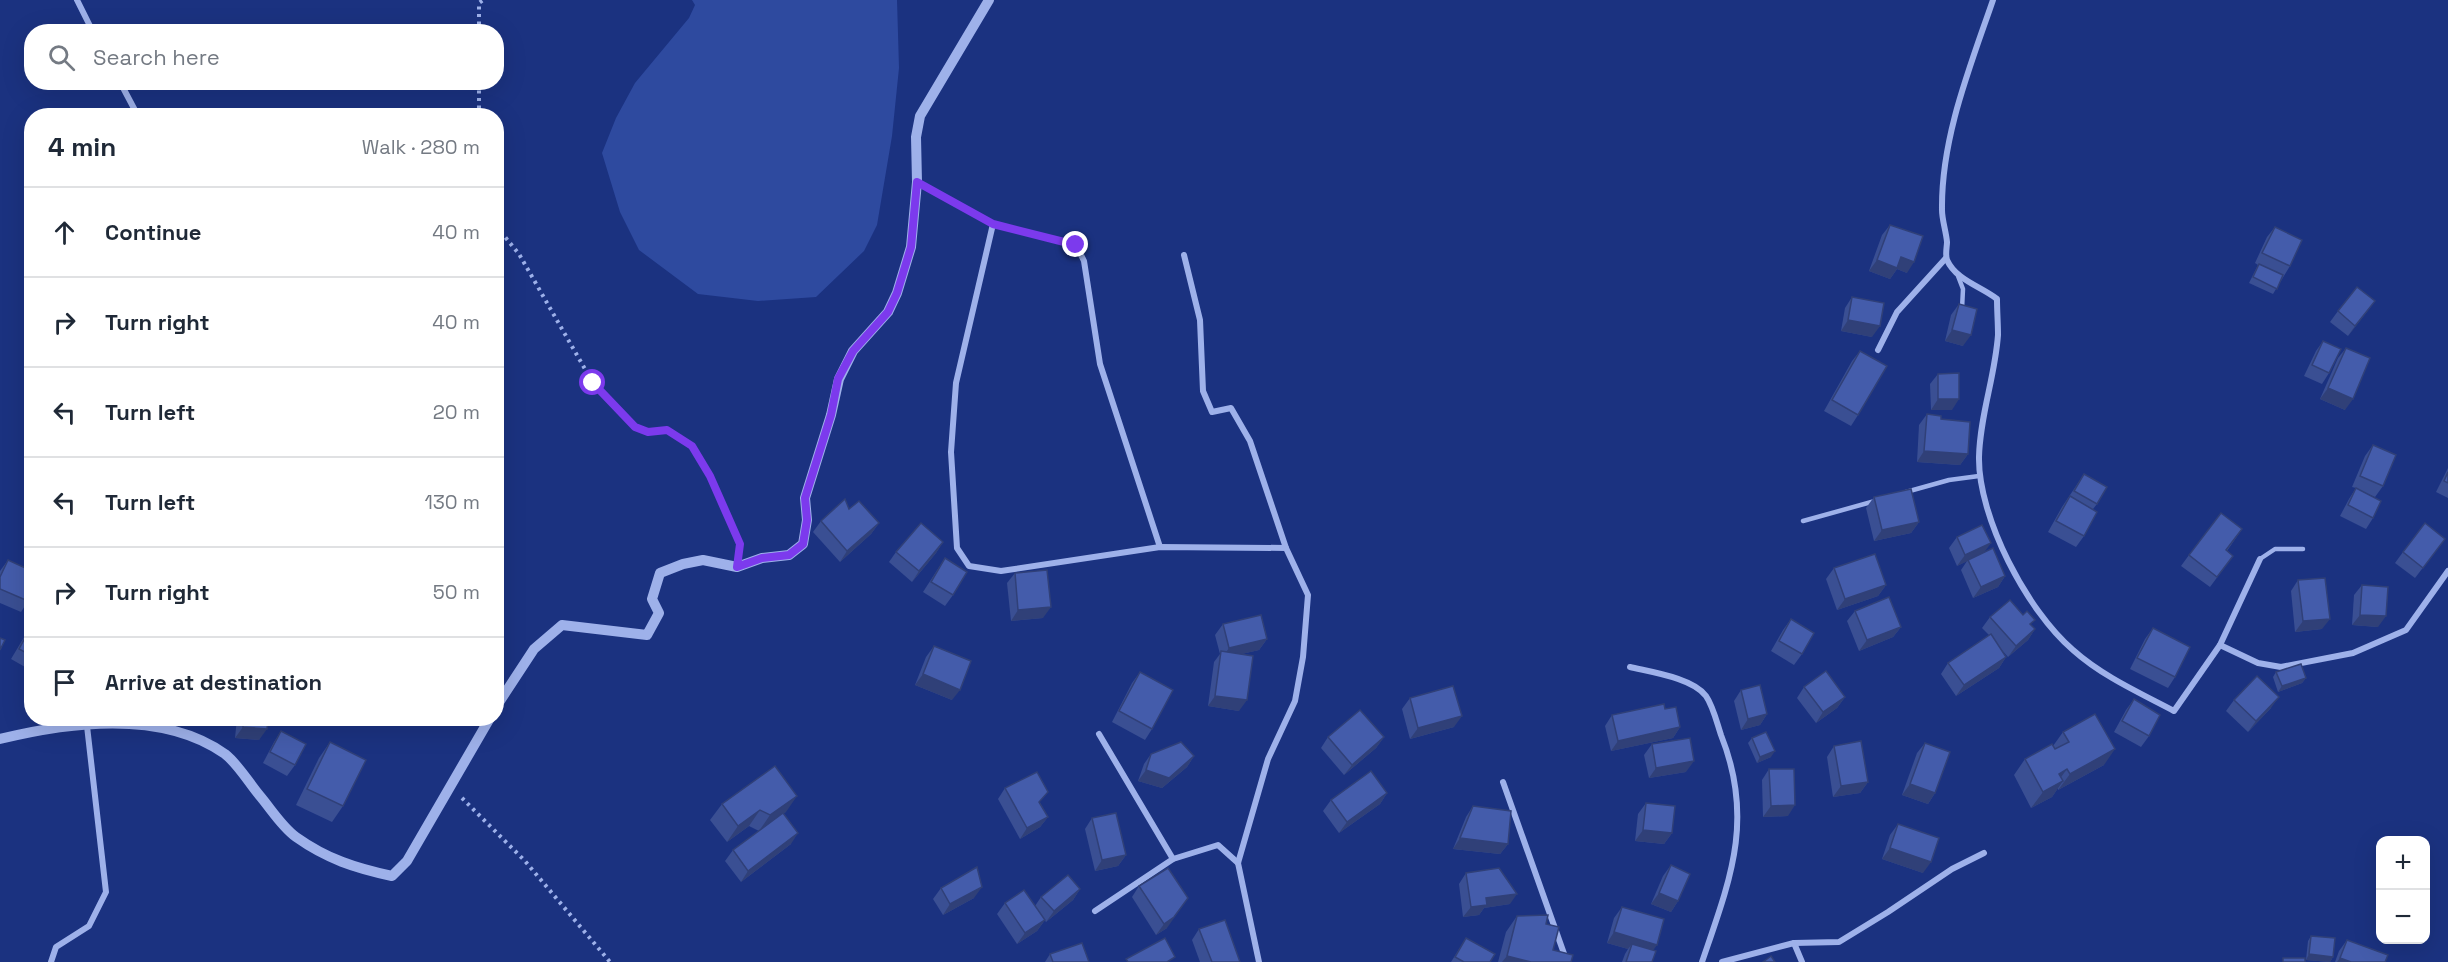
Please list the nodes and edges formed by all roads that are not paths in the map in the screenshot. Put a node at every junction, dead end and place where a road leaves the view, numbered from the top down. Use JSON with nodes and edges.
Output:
{"nodes":[{"id":1,"x":76,"y":0,"type":"edge"},
{"id":2,"x":989,"y":0,"type":"edge"},
{"id":3,"x":1993,"y":0,"type":"edge"},
{"id":4,"x":89,"y":24,"type":"edge"},
{"id":5,"x":124,"y":90,"type":"edge"},
{"id":6,"x":134,"y":108,"type":"edge"},
{"id":7,"x":917,"y":182,"type":"junction"},
{"id":8,"x":993,"y":224,"type":"junction"},
{"id":9,"x":1184,"y":255,"type":"dead end"},
{"id":10,"x":1946,"y":258,"type":"junction"},
{"id":11,"x":1959,"y":276,"type":"junction"},
{"id":12,"x":1962,"y":312,"type":"edge"},
{"id":13,"x":1878,"y":350,"type":"dead end"},
{"id":14,"x":1979,"y":476,"type":"junction"},
{"id":15,"x":1904,"y":493,"type":"edge"},
{"id":16,"x":1881,"y":499,"type":"edge"},
{"id":17,"x":1803,"y":521,"type":"dead end"},
{"id":18,"x":1160,"y":547,"type":"junction"},
{"id":19,"x":1286,"y":548,"type":"junction"},
{"id":20,"x":2302,"y":549,"type":"dead end"},
{"id":21,"x":2260,"y":559,"type":"joint"},
{"id":22,"x":2448,"y":571,"type":"edge"},
{"id":23,"x":2220,"y":645,"type":"junction"},
{"id":24,"x":1630,"y":667,"type":"dead end"},
{"id":25,"x":504,"y":695,"type":"edge"},
{"id":26,"x":87,"y":726,"type":"junction"},
{"id":27,"x":140,"y":726,"type":"edge"},
{"id":28,"x":140,"y":726,"type":"edge"},
{"id":29,"x":485,"y":726,"type":"edge"},
{"id":30,"x":1099,"y":734,"type":"dead end"},
{"id":31,"x":0,"y":739,"type":"edge"},
{"id":32,"x":1503,"y":782,"type":"dead end"},
{"id":33,"x":1984,"y":853,"type":"dead end"},
{"id":34,"x":1173,"y":859,"type":"junction"},
{"id":35,"x":1238,"y":863,"type":"junction"},
{"id":36,"x":1095,"y":910,"type":"dead end"},
{"id":37,"x":1794,"y":943,"type":"junction"},
{"id":38,"x":51,"y":962,"type":"edge"},
{"id":39,"x":1259,"y":962,"type":"edge"},
{"id":40,"x":1567,"y":962,"type":"edge"},
{"id":41,"x":1702,"y":962,"type":"edge"},
{"id":42,"x":1722,"y":962,"type":"edge"},
{"id":43,"x":1802,"y":962,"type":"edge"}],
"edges":[{"from":1,"to":4,"type":"street"},
{"from":2,"to":7,"type":"street"},
{"from":3,"to":10,"type":"street"},
{"from":5,"to":6,"type":"street"},
{"from":7,"to":8,"type":"street"},
{"from":7,"to":25,"type":"street"},
{"from":8,"to":18,"type":"street"},
{"from":8,"to":18,"type":"street"},
{"from":9,"to":19,"type":"street"},
{"from":10,"to":11,"type":"street"},
{"from":10,"to":13,"type":"street"},
{"from":11,"to":12,"type":"lane"},
{"from":11,"to":14,"type":"street"},
{"from":14,"to":15,"type":"lane"},
{"from":14,"to":23,"type":"street"},
{"from":16,"to":17,"type":"lane"},
{"from":18,"to":19,"type":"street"},
{"from":19,"to":35,"type":"street"},
{"from":20,"to":21,"type":"lane"},
{"from":21,"to":23,"type":"street"},
{"from":22,"to":23,"type":"street"},
{"from":24,"to":41,"type":"street"},
{"from":26,"to":28,"type":"street"},
{"from":26,"to":31,"type":"street"},
{"from":26,"to":38,"type":"street"},
{"from":27,"to":29,"type":"street"},
{"from":30,"to":34,"type":"street"},
{"from":32,"to":40,"type":"street"},
{"from":33,"to":37,"type":"street"},
{"from":34,"to":35,"type":"street"},
{"from":34,"to":36,"type":"street"},
{"from":35,"to":39,"type":"street"},
{"from":37,"to":42,"type":"street"},
{"from":37,"to":43,"type":"street"}]}
